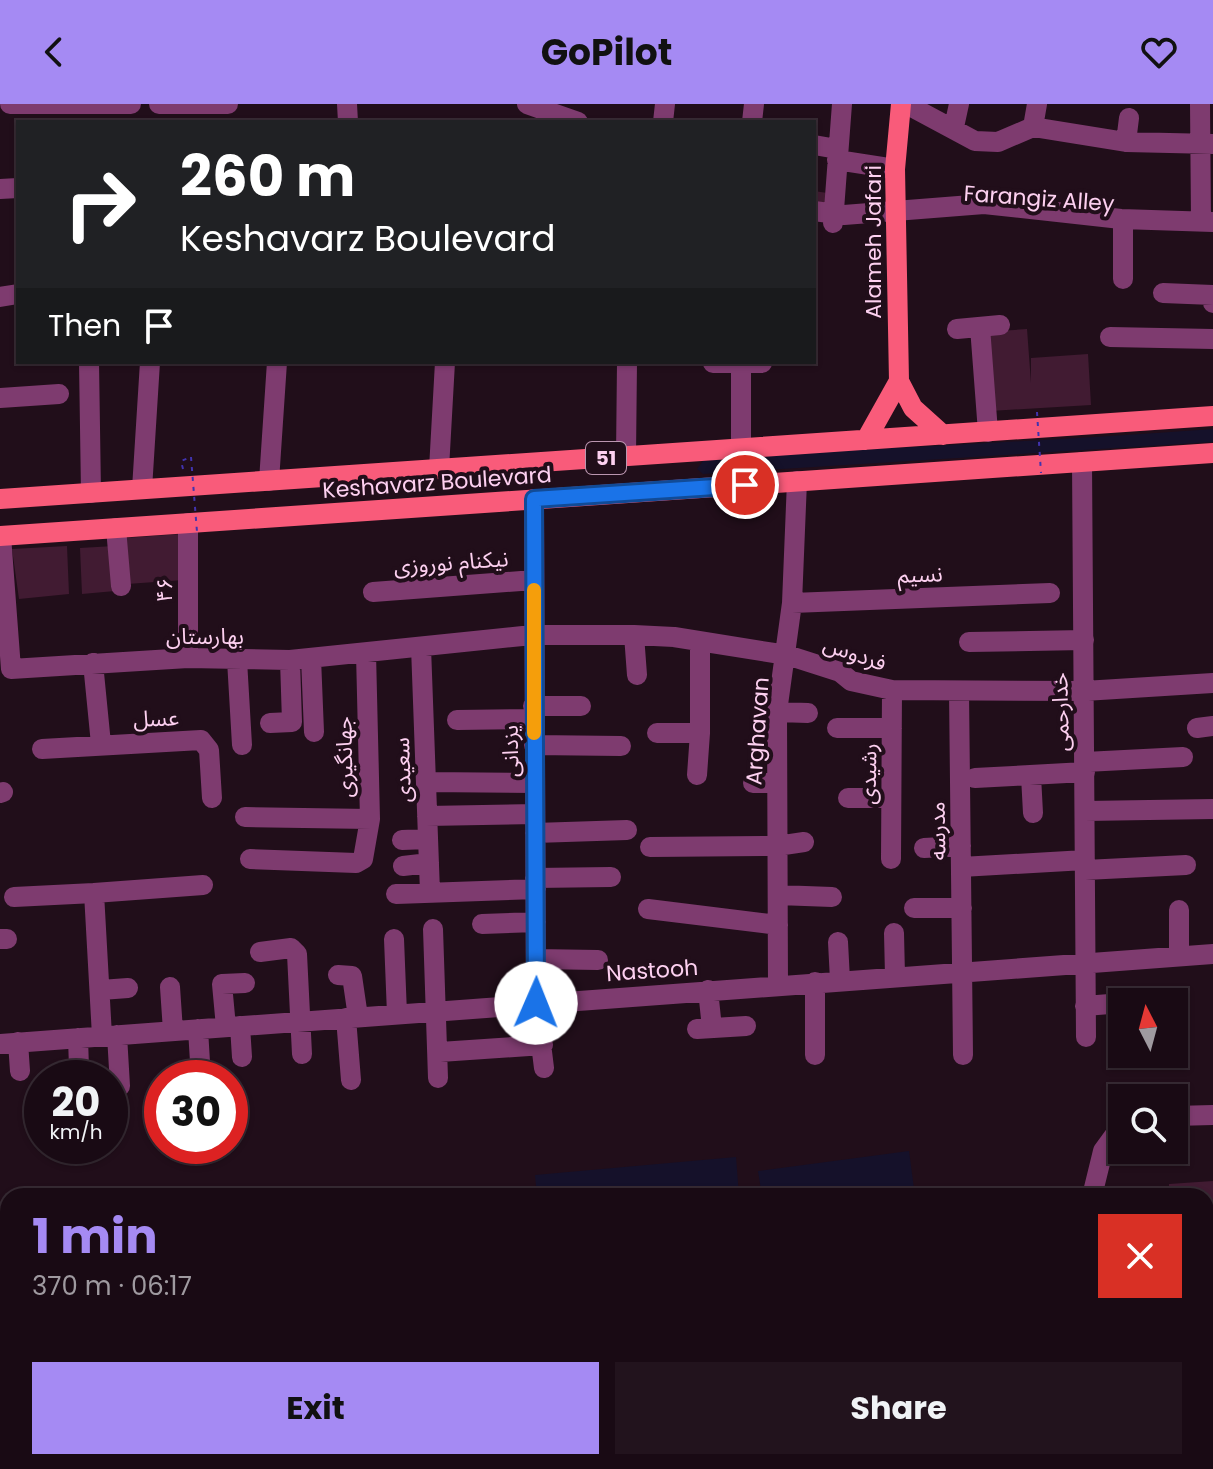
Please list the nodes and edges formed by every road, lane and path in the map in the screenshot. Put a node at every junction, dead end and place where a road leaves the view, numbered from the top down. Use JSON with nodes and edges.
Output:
{"nodes":[{"id":1,"x":10,"y":104,"type":"edge"},
{"id":2,"x":124,"y":104,"type":"edge"},
{"id":3,"x":131,"y":104,"type":"edge"},
{"id":4,"x":159,"y":104,"type":"edge"},
{"id":5,"x":527,"y":104,"type":"edge"},
{"id":6,"x":842,"y":104,"type":"edge"},
{"id":7,"x":904,"y":104,"type":"edge"},
{"id":8,"x":959,"y":104,"type":"edge"},
{"id":9,"x":1037,"y":104,"type":"edge"},
{"id":10,"x":1200,"y":104,"type":"edge"},
{"id":11,"x":219,"y":111,"type":"edge"},
{"id":12,"x":1129,"y":118,"type":"dead end"},
{"id":13,"x":572,"y":120,"type":"edge"},
{"id":14,"x":954,"y":127,"type":"junction"},
{"id":15,"x":1033,"y":127,"type":"junction"},
{"id":16,"x":1126,"y":142,"type":"junction"},
{"id":17,"x":1206,"y":144,"type":"edge"},
{"id":18,"x":816,"y":146,"type":"edge"},
{"id":19,"x":837,"y":155,"type":"junction"},
{"id":20,"x":895,"y":169,"type":"junction"},
{"id":21,"x":824,"y":191,"type":"edge"},
{"id":22,"x":896,"y":216,"type":"junction"},
{"id":23,"x":827,"y":218,"type":"edge"},
{"id":24,"x":1209,"y":225,"type":"edge"},
{"id":25,"x":1123,"y":228,"type":"junction"},
{"id":26,"x":1123,"y":279,"type":"dead end"},
{"id":27,"x":1163,"y":293,"type":"dead end"},
{"id":28,"x":1213,"y":303,"type":"edge"},
{"id":29,"x":957,"y":329,"type":"dead end"},
{"id":30,"x":1110,"y":337,"type":"dead end"},
{"id":31,"x":1213,"y":339,"type":"edge"},
{"id":32,"x":89,"y":364,"type":"edge"},
{"id":33,"x":150,"y":364,"type":"edge"},
{"id":34,"x":277,"y":364,"type":"edge"},
{"id":35,"x":445,"y":364,"type":"edge"},
{"id":36,"x":627,"y":364,"type":"edge"},
{"id":37,"x":741,"y":364,"type":"edge"},
{"id":38,"x":899,"y":381,"type":"junction"},
{"id":39,"x":59,"y":394,"type":"dead end"},
{"id":40,"x":0,"y":398,"type":"edge"},
{"id":41,"x":1037,"y":412,"type":"dead end"},
{"id":42,"x":1213,"y":416,"type":"edge"},
{"id":43,"x":988,"y":432,"type":"junction"},
{"id":44,"x":943,"y":435,"type":"junction"},
{"id":45,"x":866,"y":440,"type":"junction"},
{"id":46,"x":741,"y":449,"type":"junction"},
{"id":47,"x":1213,"y":453,"type":"edge"},
{"id":48,"x":626,"y":456,"type":"junction"},
{"id":49,"x":181,"y":461,"type":"dead end"},
{"id":50,"x":1082,"y":462,"type":"junction"},
{"id":51,"x":439,"y":469,"type":"junction"},
{"id":52,"x":1041,"y":473,"type":"dead end"},
{"id":53,"x":269,"y":481,"type":"junction"},
{"id":54,"x":797,"y":481,"type":"junction"},
{"id":55,"x":142,"y":489,"type":"junction"},
{"id":56,"x":91,"y":493,"type":"junction"},
{"id":57,"x":1,"y":498,"type":"edge"},
{"id":58,"x":534,"y":499,"type":"junction"},
{"id":59,"x":116,"y":528,"type":"junction"},
{"id":60,"x":192,"y":528,"type":"junction"},
{"id":61,"x":1,"y":536,"type":"edge"},
{"id":62,"x":534,"y":580,"type":"junction"},
{"id":63,"x":121,"y":586,"type":"dead end"},
{"id":64,"x":373,"y":592,"type":"dead end"},
{"id":65,"x":1050,"y":593,"type":"dead end"},
{"id":66,"x":792,"y":603,"type":"junction"},
{"id":67,"x":4,"y":635,"type":"edge"},
{"id":68,"x":532,"y":635,"type":"junction"},
{"id":69,"x":634,"y":635,"type":"junction"},
{"id":70,"x":1084,"y":640,"type":"junction"},
{"id":71,"x":969,"y":642,"type":"dead end"},
{"id":72,"x":700,"y":643,"type":"junction"},
{"id":73,"x":421,"y":647,"type":"junction"},
{"id":74,"x":366,"y":653,"type":"junction"},
{"id":75,"x":787,"y":655,"type":"junction"},
{"id":76,"x":188,"y":658,"type":"junction"},
{"id":77,"x":311,"y":658,"type":"junction"},
{"id":78,"x":237,"y":660,"type":"junction"},
{"id":79,"x":290,"y":660,"type":"junction"},
{"id":80,"x":93,"y":663,"type":"junction"},
{"id":81,"x":637,"y":675,"type":"dead end"},
{"id":82,"x":1213,"y":683,"type":"edge"},
{"id":83,"x":892,"y":690,"type":"junction"},
{"id":84,"x":959,"y":691,"type":"junction"},
{"id":85,"x":1084,"y":691,"type":"junction"},
{"id":86,"x":581,"y":706,"type":"dead end"},
{"id":87,"x":533,"y":712,"type":"junction"},
{"id":88,"x":777,"y":712,"type":"junction"},
{"id":89,"x":808,"y":713,"type":"dead end"},
{"id":90,"x":457,"y":720,"type":"dead end"},
{"id":91,"x":270,"y":723,"type":"dead end"},
{"id":92,"x":837,"y":728,"type":"dead end"},
{"id":93,"x":892,"y":728,"type":"junction"},
{"id":94,"x":314,"y":732,"type":"dead end"},
{"id":95,"x":657,"y":733,"type":"dead end"},
{"id":96,"x":700,"y":733,"type":"junction"},
{"id":97,"x":101,"y":744,"type":"junction"},
{"id":98,"x":242,"y":745,"type":"dead end"},
{"id":99,"x":534,"y":745,"type":"junction"},
{"id":100,"x":621,"y":746,"type":"dead end"},
{"id":101,"x":42,"y":749,"type":"dead end"},
{"id":102,"x":1183,"y":757,"type":"dead end"},
{"id":103,"x":892,"y":764,"type":"junction"},
{"id":104,"x":913,"y":764,"type":"dead end"},
{"id":105,"x":1085,"y":767,"type":"junction"},
{"id":106,"x":697,"y":775,"type":"dead end"},
{"id":107,"x":1031,"y":776,"type":"junction"},
{"id":108,"x":975,"y":778,"type":"dead end"},
{"id":109,"x":426,"y":782,"type":"junction"},
{"id":110,"x":534,"y":783,"type":"junction"},
{"id":111,"x":753,"y":783,"type":"dead end"},
{"id":112,"x":775,"y":783,"type":"junction"},
{"id":113,"x":212,"y":798,"type":"dead end"},
{"id":114,"x":848,"y":798,"type":"dead end"},
{"id":115,"x":891,"y":798,"type":"junction"},
{"id":116,"x":1213,"y":809,"type":"edge"},
{"id":117,"x":1085,"y":811,"type":"junction"},
{"id":118,"x":1033,"y":813,"type":"dead end"},
{"id":119,"x":427,"y":816,"type":"junction"},
{"id":120,"x":245,"y":817,"type":"dead end"},
{"id":121,"x":370,"y":819,"type":"junction"},
{"id":122,"x":535,"y":824,"type":"junction"},
{"id":123,"x":627,"y":830,"type":"dead end"},
{"id":124,"x":428,"y":839,"type":"junction"},
{"id":125,"x":402,"y":840,"type":"dead end"},
{"id":126,"x":804,"y":842,"type":"dead end"},
{"id":127,"x":777,"y":846,"type":"junction"},
{"id":128,"x":650,"y":847,"type":"dead end"},
{"id":129,"x":924,"y":848,"type":"dead end"},
{"id":130,"x":961,"y":857,"type":"junction"},
{"id":131,"x":250,"y":859,"type":"dead end"},
{"id":132,"x":891,"y":859,"type":"dead end"},
{"id":133,"x":429,"y":863,"type":"junction"},
{"id":134,"x":1085,"y":865,"type":"junction"},
{"id":135,"x":1186,"y":865,"type":"dead end"},
{"id":136,"x":403,"y":866,"type":"dead end"},
{"id":137,"x":611,"y":877,"type":"dead end"},
{"id":138,"x":536,"y":883,"type":"junction"},
{"id":139,"x":203,"y":885,"type":"dead end"},
{"id":140,"x":430,"y":892,"type":"junction"},
{"id":141,"x":94,"y":893,"type":"junction"},
{"id":142,"x":396,"y":894,"type":"dead end"},
{"id":143,"x":778,"y":895,"type":"junction"},
{"id":144,"x":14,"y":897,"type":"dead end"},
{"id":145,"x":832,"y":897,"type":"dead end"},
{"id":146,"x":914,"y":908,"type":"dead end"},
{"id":147,"x":962,"y":908,"type":"junction"},
{"id":148,"x":648,"y":909,"type":"dead end"},
{"id":149,"x":1179,"y":910,"type":"dead end"},
{"id":150,"x":536,"y":922,"type":"junction"},
{"id":151,"x":482,"y":924,"type":"dead end"},
{"id":152,"x":778,"y":925,"type":"junction"},
{"id":153,"x":433,"y":929,"type":"dead end"},
{"id":154,"x":894,"y":933,"type":"dead end"},
{"id":155,"x":394,"y":939,"type":"dead end"},
{"id":156,"x":838,"y":942,"type":"dead end"},
{"id":157,"x":260,"y":952,"type":"dead end"},
{"id":158,"x":1213,"y":953,"type":"edge"},
{"id":159,"x":1179,"y":957,"type":"junction"},
{"id":160,"x":536,"y":959,"type":"junction"},
{"id":161,"x":598,"y":960,"type":"dead end"},
{"id":162,"x":1084,"y":961,"type":"junction"},
{"id":163,"x":963,"y":970,"type":"junction"},
{"id":164,"x":338,"y":975,"type":"dead end"},
{"id":165,"x":895,"y":976,"type":"junction"},
{"id":166,"x":840,"y":980,"type":"junction"},
{"id":167,"x":815,"y":982,"type":"junction"},
{"id":168,"x":245,"y":983,"type":"dead end"},
{"id":169,"x":778,"y":985,"type":"junction"},
{"id":170,"x":170,"y":987,"type":"dead end"},
{"id":171,"x":128,"y":988,"type":"dead end"},
{"id":172,"x":101,"y":990,"type":"junction"},
{"id":173,"x":708,"y":990,"type":"junction"},
{"id":174,"x":536,"y":1003,"type":"junction"},
{"id":175,"x":1108,"y":1004,"type":"edge"},
{"id":176,"x":1085,"y":1006,"type":"junction"},
{"id":177,"x":438,"y":1010,"type":"junction"},
{"id":178,"x":397,"y":1014,"type":"junction"},
{"id":179,"x":352,"y":1017,"type":"junction"},
{"id":180,"x":300,"y":1021,"type":"junction"},
{"id":181,"x":233,"y":1026,"type":"junction"},
{"id":182,"x":746,"y":1026,"type":"dead end"},
{"id":183,"x":198,"y":1029,"type":"junction"},
{"id":184,"x":173,"y":1031,"type":"junction"},
{"id":185,"x":110,"y":1036,"type":"junction"},
{"id":186,"x":1086,"y":1037,"type":"dead end"},
{"id":187,"x":78,"y":1038,"type":"junction"},
{"id":188,"x":9,"y":1043,"type":"edge"},
{"id":189,"x":543,"y":1045,"type":"junction"},
{"id":190,"x":440,"y":1052,"type":"junction"},
{"id":191,"x":302,"y":1054,"type":"dead end"},
{"id":192,"x":815,"y":1055,"type":"dead end"},
{"id":193,"x":963,"y":1055,"type":"dead end"},
{"id":194,"x":242,"y":1057,"type":"dead end"},
{"id":195,"x":79,"y":1060,"type":"edge"},
{"id":196,"x":115,"y":1060,"type":"edge"},
{"id":197,"x":200,"y":1060,"type":"edge"},
{"id":198,"x":544,"y":1068,"type":"dead end"},
{"id":199,"x":20,"y":1071,"type":"dead end"},
{"id":200,"x":438,"y":1078,"type":"dead end"},
{"id":201,"x":351,"y":1080,"type":"dead end"},
{"id":202,"x":1213,"y":1115,"type":"edge"},
{"id":203,"x":1188,"y":1116,"type":"edge"},
{"id":204,"x":1108,"y":1144,"type":"edge"},
{"id":205,"x":1094,"y":1188,"type":"edge"}],
"edges":[{"from":1,"to":2,"type":"street"},
{"from":2,"to":3,"type":"street"},
{"from":4,"to":11,"type":"street"},
{"from":5,"to":13,"type":"street"},
{"from":6,"to":19,"type":"street"},
{"from":7,"to":14,"type":"street"},
{"from":7,"to":20,"type":"main road","name":"Alameh Jafari"},
{"from":8,"to":14,"type":"street"},
{"from":9,"to":15,"type":"street"},
{"from":10,"to":17,"type":"street"},
{"from":12,"to":16,"type":"street"},
{"from":14,"to":15,"type":"street"},
{"from":15,"to":16,"type":"street"},
{"from":16,"to":17,"type":"street"},
{"from":17,"to":24,"type":"street"},
{"from":18,"to":19,"type":"street"},
{"from":19,"to":20,"type":"street"},
{"from":19,"to":21,"type":"street"},
{"from":20,"to":22,"type":"main road","name":"Alameh Jafari"},
{"from":21,"to":23,"type":"street"},
{"from":22,"to":23,"type":"street"},
{"from":22,"to":24,"type":"street"},
{"from":22,"to":25,"type":"street","name":"Farangiz Alley"},
{"from":22,"to":38,"type":"main road","name":"Alameh Jafari"},
{"from":24,"to":25,"type":"street","name":"Farangiz Alley"},
{"from":25,"to":26,"type":"street"},
{"from":27,"to":28,"type":"street"},
{"from":29,"to":43,"type":"street"},
{"from":30,"to":31,"type":"street"},
{"from":32,"to":56,"type":"street"},
{"from":33,"to":55,"type":"street"},
{"from":34,"to":53,"type":"street"},
{"from":35,"to":51,"type":"street"},
{"from":36,"to":48,"type":"street"},
{"from":37,"to":46,"type":"street"},
{"from":38,"to":44,"type":"main road"},
{"from":38,"to":45,"type":"main road"},
{"from":39,"to":40,"type":"street"},
{"from":41,"to":52,"type":"path","bridge":true},
{"from":42,"to":43,"type":"main road","name":"Keshavarz Boulevard","number":"51"},
{"from":43,"to":44,"type":"main road","name":"Keshavarz Boulevard","number":"51"},
{"from":44,"to":45,"type":"main road","name":"Keshavarz Boulevard","number":"51"},
{"from":45,"to":46,"type":"main road","name":"Keshavarz Boulevard","number":"51"},
{"from":46,"to":48,"type":"main road","name":"Keshavarz Boulevard","number":"51"},
{"from":47,"to":50,"type":"main road","name":"Keshavarz Boulevard","number":"51"},
{"from":48,"to":51,"type":"main road","name":"Keshavarz Boulevard","number":"51"},
{"from":49,"to":60,"type":"path","bridge":true},
{"from":50,"to":54,"type":"main road","name":"Keshavarz Boulevard","number":"51"},
{"from":50,"to":70,"type":"street","name":"خدارحمی"},
{"from":51,"to":53,"type":"main road","name":"Keshavarz Boulevard","number":"51"},
{"from":53,"to":55,"type":"main road","name":"Keshavarz Boulevard","number":"51"},
{"from":54,"to":58,"type":"main road","name":"Keshavarz Boulevard","number":"51"},
{"from":54,"to":66,"type":"street","name":"Arghavan"},
{"from":55,"to":56,"type":"main road","name":"Keshavarz Boulevard","number":"51"},
{"from":56,"to":57,"type":"main road","name":"Keshavarz Boulevard","number":"51"},
{"from":58,"to":60,"type":"main road","name":"Keshavarz Boulevard","number":"51"},
{"from":58,"to":62,"type":"street","name":"یزدانی"},
{"from":59,"to":60,"type":"main road","name":"Keshavarz Boulevard","number":"51"},
{"from":59,"to":61,"type":"main road","name":"Keshavarz Boulevard","number":"51"},
{"from":59,"to":63,"type":"street","name":"۴۶"},
{"from":60,"to":76,"type":"street","name":"۴۶"},
{"from":61,"to":67,"type":"street","name":"بهارستان"},
{"from":62,"to":64,"type":"street","name":"نیکنام نوروزی"},
{"from":62,"to":68,"type":"street","name":"یزدانی"},
{"from":65,"to":66,"type":"street","name":"نسیم"},
{"from":66,"to":75,"type":"street","name":"Arghavan"},
{"from":67,"to":80,"type":"street","name":"بهارستان"},
{"from":68,"to":69,"type":"street","name":"فردوس"},
{"from":68,"to":73,"type":"street","name":"بهارستان"},
{"from":68,"to":87,"type":"street","name":"یزدانی"},
{"from":69,"to":72,"type":"street","name":"فردوس"},
{"from":69,"to":81,"type":"street"},
{"from":70,"to":71,"type":"street"},
{"from":70,"to":85,"type":"street","name":"خدارحمی"},
{"from":72,"to":75,"type":"street","name":"فردوس"},
{"from":72,"to":96,"type":"street"},
{"from":73,"to":74,"type":"street","name":"بهارستان"},
{"from":73,"to":109,"type":"street","name":"سعیدی"},
{"from":74,"to":77,"type":"street","name":"بهارستان"},
{"from":74,"to":121,"type":"street","name":"جهانگیری"},
{"from":75,"to":83,"type":"street","name":"فردوس"},
{"from":75,"to":88,"type":"street","name":"Arghavan"},
{"from":76,"to":78,"type":"street","name":"بهارستان"},
{"from":76,"to":80,"type":"street","name":"بهارستان"},
{"from":77,"to":79,"type":"street","name":"بهارستان"},
{"from":77,"to":94,"type":"street"},
{"from":78,"to":79,"type":"street","name":"بهارستان"},
{"from":78,"to":98,"type":"street"},
{"from":79,"to":91,"type":"street"},
{"from":80,"to":97,"type":"street"},
{"from":82,"to":85,"type":"street","name":"فردوس"},
{"from":83,"to":84,"type":"street","name":"فردوس"},
{"from":83,"to":93,"type":"street","name":"رشیدی"},
{"from":84,"to":85,"type":"street","name":"فردوس"},
{"from":84,"to":130,"type":"street","name":"مدرسه"},
{"from":85,"to":105,"type":"street","name":"خدارحمی"},
{"from":86,"to":87,"type":"street"},
{"from":87,"to":90,"type":"street"},
{"from":87,"to":99,"type":"street","name":"یزدانی"},
{"from":88,"to":89,"type":"street"},
{"from":88,"to":112,"type":"street","name":"Arghavan"},
{"from":92,"to":93,"type":"street"},
{"from":93,"to":103,"type":"street","name":"رشیدی"},
{"from":95,"to":96,"type":"street"},
{"from":96,"to":106,"type":"street"},
{"from":97,"to":101,"type":"street"},
{"from":97,"to":113,"type":"street","name":"عسل"},
{"from":99,"to":100,"type":"street"},
{"from":99,"to":110,"type":"street","name":"یزدانی"},
{"from":102,"to":105,"type":"street"},
{"from":103,"to":104,"type":"street"},
{"from":103,"to":115,"type":"street","name":"رشیدی"},
{"from":105,"to":107,"type":"street"},
{"from":105,"to":117,"type":"street","name":"خدارحمی"},
{"from":107,"to":108,"type":"street"},
{"from":107,"to":118,"type":"street"},
{"from":109,"to":110,"type":"street"},
{"from":109,"to":119,"type":"street","name":"سعیدی"},
{"from":110,"to":122,"type":"street","name":"یزدانی"},
{"from":111,"to":112,"type":"street"},
{"from":112,"to":127,"type":"street","name":"Arghavan"},
{"from":114,"to":115,"type":"street"},
{"from":115,"to":132,"type":"street","name":"رشیدی"},
{"from":116,"to":117,"type":"street"},
{"from":117,"to":134,"type":"street","name":"خدارحمی"},
{"from":119,"to":122,"type":"street"},
{"from":119,"to":124,"type":"street","name":"سعیدی"},
{"from":120,"to":121,"type":"street"},
{"from":121,"to":131,"type":"street","name":"جهانگیری"},
{"from":122,"to":123,"type":"street"},
{"from":122,"to":138,"type":"street","name":"یزدانی"},
{"from":124,"to":125,"type":"street"},
{"from":124,"to":133,"type":"street","name":"سعیدی"},
{"from":126,"to":127,"type":"street"},
{"from":127,"to":128,"type":"street"},
{"from":127,"to":143,"type":"street","name":"Arghavan"},
{"from":129,"to":130,"type":"street"},
{"from":130,"to":134,"type":"street"},
{"from":130,"to":147,"type":"street","name":"مدرسه"},
{"from":133,"to":136,"type":"street"},
{"from":133,"to":140,"type":"street","name":"سعیدی"},
{"from":134,"to":135,"type":"street"},
{"from":134,"to":162,"type":"street","name":"خدارحمی"},
{"from":137,"to":138,"type":"street"},
{"from":138,"to":140,"type":"street"},
{"from":138,"to":150,"type":"street","name":"یزدانی"},
{"from":139,"to":141,"type":"street"},
{"from":140,"to":142,"type":"street"},
{"from":141,"to":144,"type":"street"},
{"from":141,"to":172,"type":"street"},
{"from":143,"to":145,"type":"street"},
{"from":143,"to":152,"type":"street","name":"Arghavan"},
{"from":146,"to":147,"type":"street"},
{"from":147,"to":163,"type":"street","name":"مدرسه"},
{"from":148,"to":152,"type":"street"},
{"from":149,"to":159,"type":"street"},
{"from":150,"to":151,"type":"street"},
{"from":150,"to":160,"type":"street","name":"یزدانی"},
{"from":152,"to":169,"type":"street","name":"Arghavan"},
{"from":153,"to":177,"type":"street"},
{"from":154,"to":165,"type":"street"},
{"from":155,"to":178,"type":"street"},
{"from":156,"to":166,"type":"street"},
{"from":157,"to":180,"type":"street"},
{"from":158,"to":159,"type":"street","name":"Nastooh"},
{"from":159,"to":162,"type":"street","name":"Nastooh"},
{"from":160,"to":161,"type":"street"},
{"from":160,"to":174,"type":"street","name":"یزدانی"},
{"from":162,"to":163,"type":"street","name":"Nastooh"},
{"from":162,"to":176,"type":"street","name":"خدارحمی"},
{"from":163,"to":165,"type":"street","name":"Nastooh"},
{"from":163,"to":193,"type":"street","name":"مدرسه"},
{"from":164,"to":179,"type":"street"},
{"from":165,"to":166,"type":"street","name":"Nastooh"},
{"from":166,"to":167,"type":"street","name":"Nastooh"},
{"from":167,"to":169,"type":"street","name":"Nastooh"},
{"from":167,"to":192,"type":"street"},
{"from":168,"to":181,"type":"street"},
{"from":169,"to":173,"type":"street","name":"Nastooh"},
{"from":170,"to":184,"type":"street"},
{"from":171,"to":172,"type":"street"},
{"from":172,"to":185,"type":"street"},
{"from":173,"to":174,"type":"street","name":"Nastooh"},
{"from":173,"to":182,"type":"street"},
{"from":174,"to":177,"type":"street","name":"Nastooh"},
{"from":174,"to":189,"type":"street","name":"یزدانی"},
{"from":175,"to":176,"type":"street"},
{"from":176,"to":186,"type":"street","name":"خدارحمی"},
{"from":177,"to":178,"type":"street","name":"Nastooh"},
{"from":177,"to":190,"type":"street"},
{"from":178,"to":179,"type":"street","name":"Nastooh"},
{"from":179,"to":180,"type":"street","name":"Nastooh"},
{"from":179,"to":201,"type":"street"},
{"from":180,"to":181,"type":"street","name":"Nastooh"},
{"from":180,"to":191,"type":"street"},
{"from":181,"to":183,"type":"street","name":"Nastooh"},
{"from":181,"to":194,"type":"street"},
{"from":183,"to":184,"type":"street","name":"Nastooh"},
{"from":183,"to":197,"type":"street"},
{"from":184,"to":185,"type":"street","name":"Nastooh"},
{"from":185,"to":187,"type":"street","name":"Nastooh"},
{"from":185,"to":196,"type":"street"},
{"from":187,"to":188,"type":"street","name":"Nastooh"},
{"from":187,"to":195,"type":"street"},
{"from":188,"to":199,"type":"street"},
{"from":189,"to":190,"type":"street"},
{"from":189,"to":198,"type":"street","name":"یزدانی"},
{"from":190,"to":200,"type":"street"},
{"from":202,"to":203,"type":"street"},
{"from":204,"to":205,"type":"street"}]}
